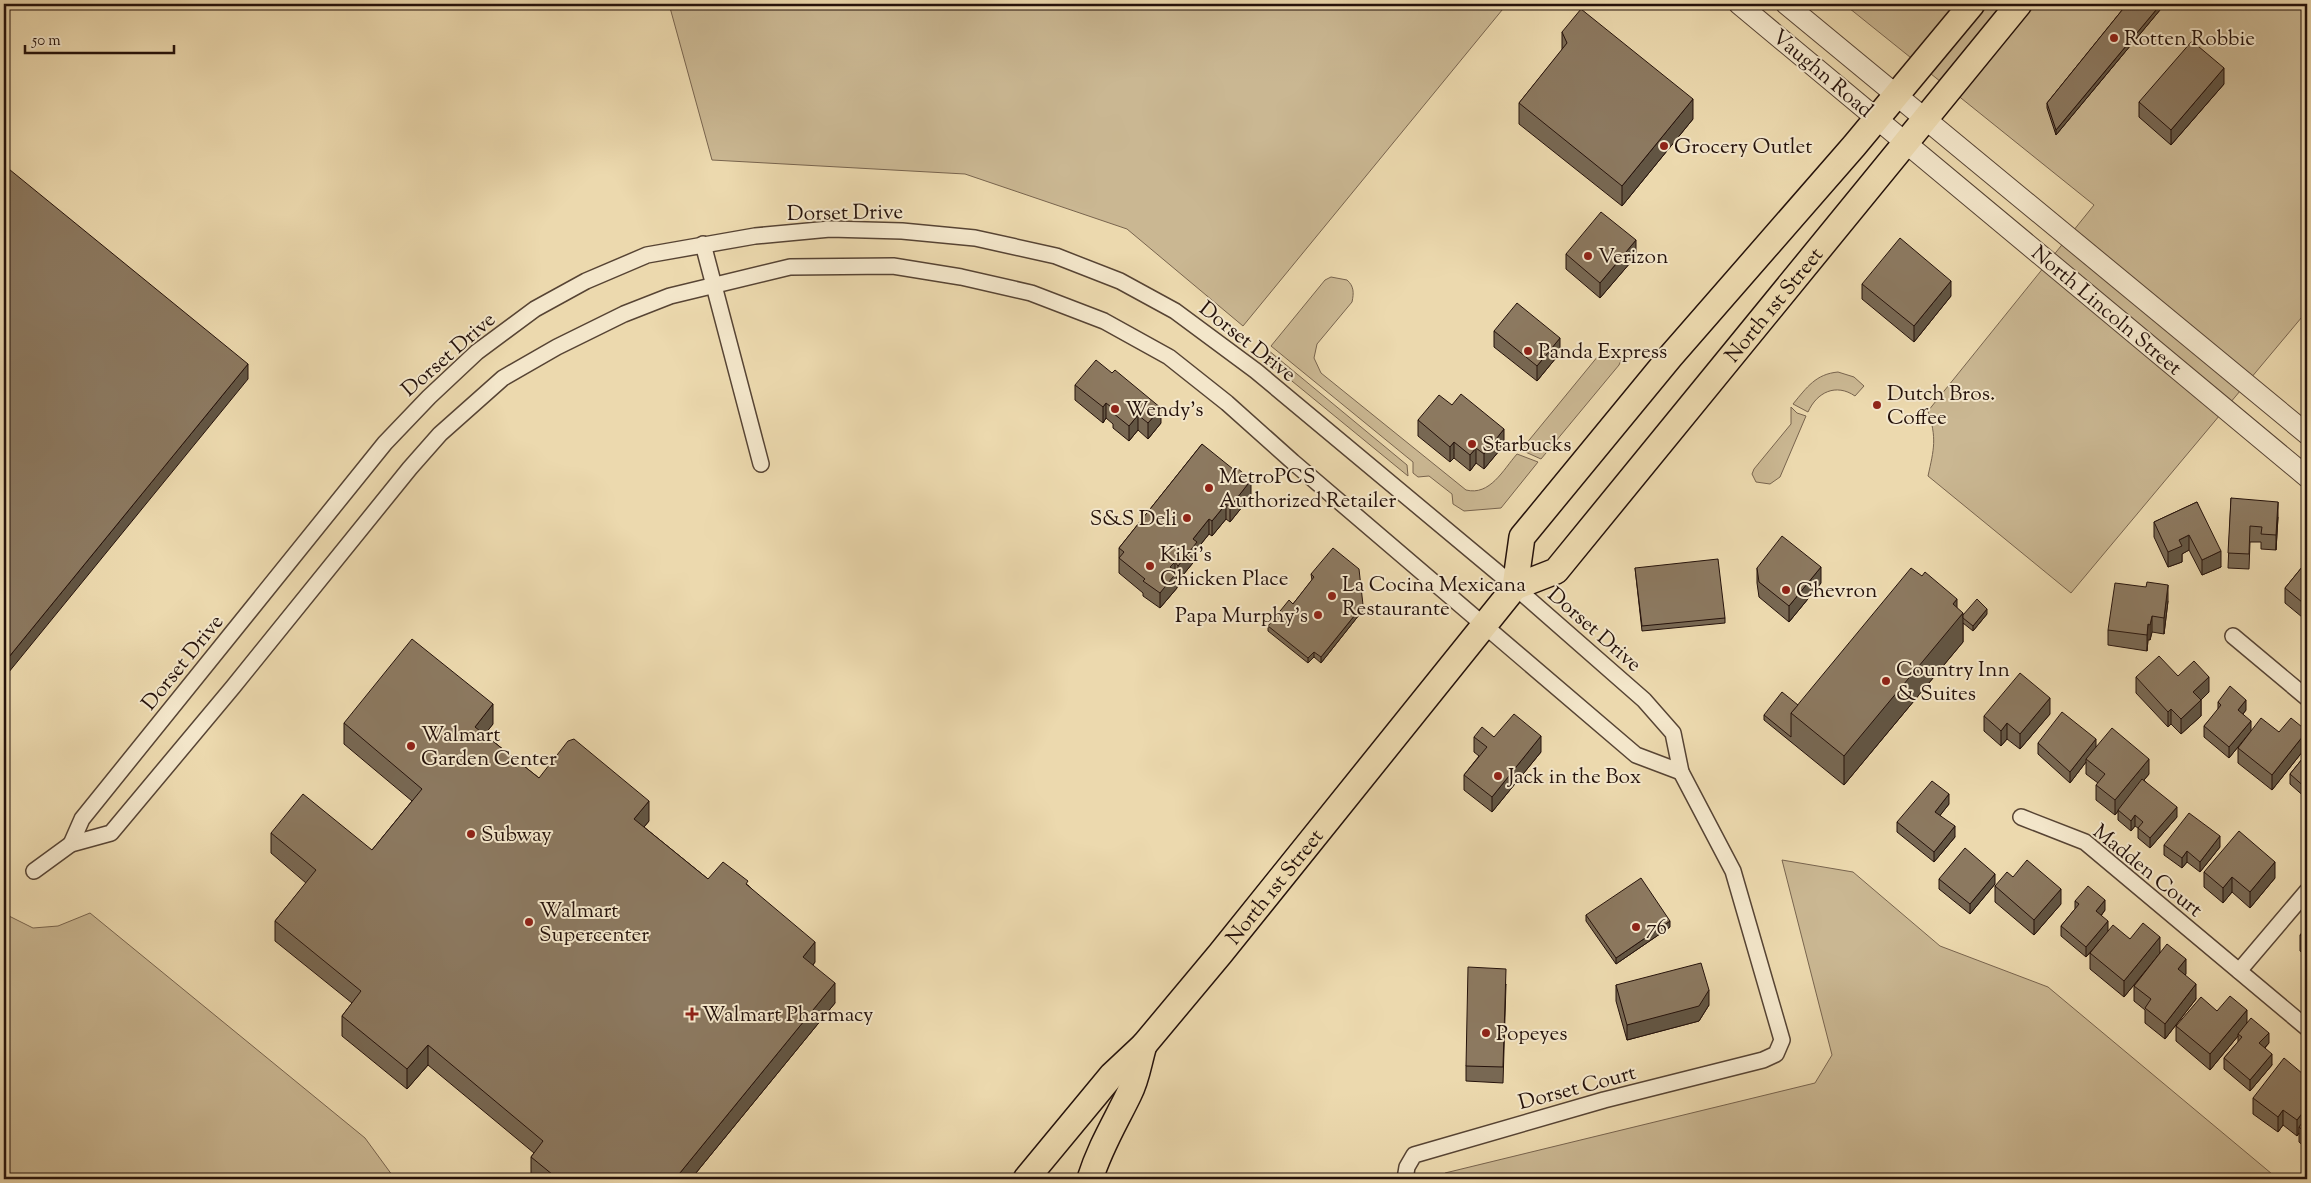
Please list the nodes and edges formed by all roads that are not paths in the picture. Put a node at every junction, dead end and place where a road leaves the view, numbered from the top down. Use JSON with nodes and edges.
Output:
{"nodes":[{"id":1,"x":1739,"y":4,"type":"edge"},
{"id":2,"x":1786,"y":4,"type":"edge"},
{"id":3,"x":1972,"y":4,"type":"edge"},
{"id":4,"x":2019,"y":4,"type":"edge"},
{"id":5,"x":1897,"y":95,"type":"junction"},
{"id":6,"x":1878,"y":118,"type":"junction"},
{"id":7,"x":1925,"y":119,"type":"junction"},
{"id":8,"x":1906,"y":142,"type":"junction"},
{"id":9,"x":703,"y":244,"type":"junction"},
{"id":10,"x":712,"y":284,"type":"junction"},
{"id":11,"x":2307,"y":434,"type":"edge"},
{"id":12,"x":761,"y":464,"type":"dead end"},
{"id":13,"x":2307,"y":477,"type":"edge"},
{"id":14,"x":1514,"y":587,"type":"junction"},
{"id":15,"x":1484,"y":625,"type":"junction"},
{"id":16,"x":2233,"y":636,"type":"dead end"},
{"id":17,"x":2307,"y":698,"type":"edge"},
{"id":18,"x":1681,"y":772,"type":"junction"},
{"id":19,"x":2021,"y":817,"type":"dead end"},
{"id":20,"x":71,"y":844,"type":"junction"},
{"id":21,"x":34,"y":871,"type":"dead end"},
{"id":22,"x":2307,"y":891,"type":"edge"},
{"id":23,"x":2239,"y":971,"type":"junction"},
{"id":24,"x":2307,"y":1028,"type":"edge"},
{"id":25,"x":1144,"y":1045,"type":"junction"},
{"id":26,"x":1776,"y":1054,"type":"joint"},
{"id":27,"x":1026,"y":1179,"type":"edge"},
{"id":28,"x":1090,"y":1179,"type":"edge"},
{"id":29,"x":1405,"y":1179,"type":"edge"}],
"edges":[{"from":1,"to":6,"type":"street","name":"Vaughn Road"},
{"from":2,"to":5,"type":"street","name":"Vaughn Road"},
{"from":3,"to":5,"type":"main road","name":"North 1st Street"},
{"from":4,"to":7,"type":"main road","name":"North 1st Street"},
{"from":5,"to":6,"type":"main road","name":"North 1st Street"},
{"from":5,"to":7,"type":"street","name":"Vaughn Road"},
{"from":6,"to":8,"type":"street","name":"Vaughn Road"},
{"from":6,"to":14,"type":"main road","name":"North 1st Street"},
{"from":7,"to":8,"type":"main road","name":"North 1st Street"},
{"from":7,"to":11,"type":"street","name":"North Lincoln Street"},
{"from":8,"to":13,"type":"street","name":"North Lincoln Street"},
{"from":8,"to":14,"type":"main road","name":"North 1st Street"},
{"from":9,"to":10,"type":"street"},
{"from":9,"to":14,"type":"street","name":"Dorset Drive"},
{"from":9,"to":20,"type":"street","name":"Dorset Drive"},
{"from":10,"to":12,"type":"street"},
{"from":10,"to":15,"type":"street"},
{"from":10,"to":20,"type":"street"},
{"from":14,"to":15,"type":"main road","name":"North 1st Street"},
{"from":14,"to":18,"type":"street","name":"Dorset Drive"},
{"from":15,"to":18,"type":"street"},
{"from":15,"to":25,"type":"main road","name":"North 1st Street"},
{"from":16,"to":17,"type":"street"},
{"from":18,"to":26,"type":"street","name":"Dorset Drive"},
{"from":19,"to":23,"type":"street","name":"Madden Court"},
{"from":20,"to":21,"type":"street"},
{"from":22,"to":23,"type":"street"},
{"from":23,"to":24,"type":"street","name":"Madden Court"},
{"from":25,"to":27,"type":"main road","name":"North 1st Street"},
{"from":25,"to":28,"type":"main road"},
{"from":26,"to":29,"type":"street","name":"Dorset Court"}]}
